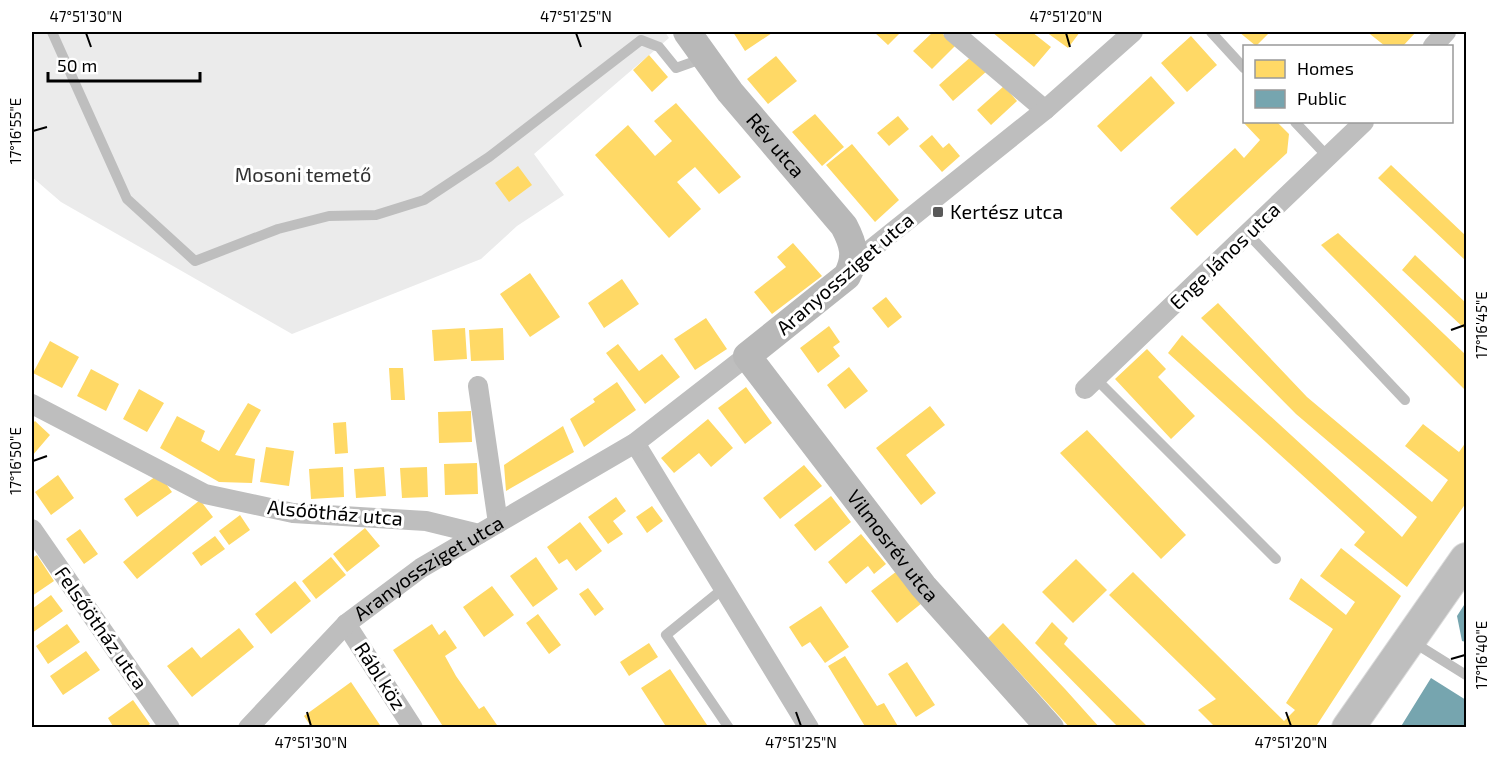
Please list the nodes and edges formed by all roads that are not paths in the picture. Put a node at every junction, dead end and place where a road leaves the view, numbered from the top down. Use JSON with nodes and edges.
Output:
{"nodes":[{"id":1,"x":52,"y":32,"type":"edge"},
{"id":2,"x":687,"y":32,"type":"edge"},
{"id":3,"x":952,"y":32,"type":"edge"},
{"id":4,"x":1133,"y":32,"type":"edge"},
{"id":5,"x":1211,"y":32,"type":"edge"},
{"id":6,"x":1446,"y":32,"type":"edge"},
{"id":7,"x":1433,"y":45,"type":"edge"},
{"id":8,"x":704,"y":58,"type":"junction"},
{"id":9,"x":1243,"y":66,"type":"edge"},
{"id":10,"x":1045,"y":110,"type":"junction"},
{"id":11,"x":1296,"y":123,"type":"edge"},
{"id":12,"x":1363,"y":123,"type":"edge"},
{"id":13,"x":1328,"y":157,"type":"junction"},
{"id":14,"x":1248,"y":234,"type":"junction"},
{"id":15,"x":854,"y":263,"type":"junction"},
{"id":16,"x":747,"y":356,"type":"junction"},
{"id":17,"x":1090,"y":384,"type":"joint"},
{"id":18,"x":478,"y":386,"type":"dead end"},
{"id":19,"x":1406,"y":400,"type":"dead end"},
{"id":20,"x":32,"y":404,"type":"edge"},
{"id":21,"x":635,"y":443,"type":"junction"},
{"id":22,"x":498,"y":523,"type":"junction"},
{"id":23,"x":32,"y":529,"type":"edge"},
{"id":24,"x":479,"y":534,"type":"junction"},
{"id":25,"x":1467,"y":559,"type":"edge"},
{"id":26,"x":1276,"y":560,"type":"dead end"},
{"id":27,"x":724,"y":588,"type":"junction"},
{"id":28,"x":346,"y":624,"type":"junction"},
{"id":29,"x":1410,"y":640,"type":"junction"},
{"id":30,"x":1467,"y":675,"type":"edge"},
{"id":31,"x":1352,"y":726,"type":"edge"},
{"id":32,"x":170,"y":728,"type":"edge"},
{"id":33,"x":248,"y":728,"type":"edge"},
{"id":34,"x":413,"y":728,"type":"edge"},
{"id":35,"x":729,"y":728,"type":"edge"},
{"id":36,"x":809,"y":728,"type":"edge"},
{"id":37,"x":1050,"y":728,"type":"edge"}],
"edges":[{"from":1,"to":8,"type":"lane"},
{"from":2,"to":8,"type":"main road","name":"Rév utca"},
{"from":3,"to":10,"type":"street"},
{"from":4,"to":10,"type":"street","name":"Aranyossziget utca"},
{"from":5,"to":9,"type":"lane"},
{"from":6,"to":7,"type":"street"},
{"from":8,"to":15,"type":"main road","name":"Rév utca"},
{"from":10,"to":15,"type":"street","name":"Aranyossziget utca"},
{"from":11,"to":13,"type":"lane"},
{"from":12,"to":13,"type":"street","name":"Enge János utca"},
{"from":13,"to":14,"type":"street","name":"Enge János utca"},
{"from":14,"to":17,"type":"street","name":"Enge János utca"},
{"from":14,"to":19,"type":"lane"},
{"from":15,"to":16,"type":"main road","name":"Aranyossziget utca"},
{"from":16,"to":21,"type":"street","name":"Aranyossziget utca"},
{"from":16,"to":37,"type":"main road","name":"Vilmosrév utca"},
{"from":17,"to":26,"type":"lane"},
{"from":18,"to":22,"type":"street"},
{"from":20,"to":24,"type":"street","name":"Alsóötház utca"},
{"from":21,"to":22,"type":"street","name":"Aranyossziget utca"},
{"from":21,"to":27,"type":"street"},
{"from":22,"to":24,"type":"street","name":"Aranyossziget utca"},
{"from":23,"to":32,"type":"street","name":"Felsőötház utca"},
{"from":24,"to":28,"type":"street","name":"Aranyossziget utca"},
{"from":25,"to":29,"type":"main road"},
{"from":27,"to":35,"type":"lane"},
{"from":27,"to":36,"type":"street"},
{"from":28,"to":33,"type":"street","name":"Aranyossziget utca"},
{"from":28,"to":34,"type":"street","name":"Rábl köz"},
{"from":29,"to":30,"type":"lane"},
{"from":29,"to":31,"type":"main road"}]}
